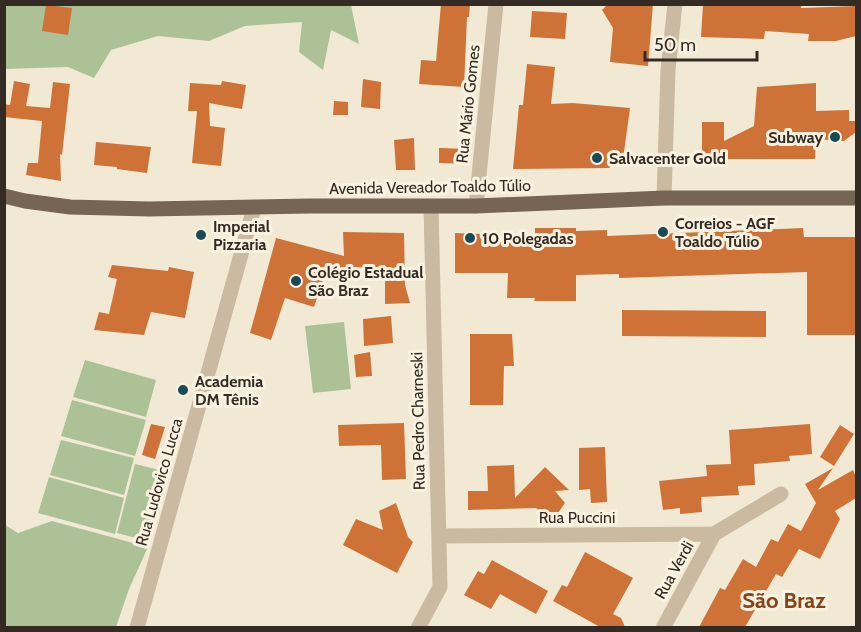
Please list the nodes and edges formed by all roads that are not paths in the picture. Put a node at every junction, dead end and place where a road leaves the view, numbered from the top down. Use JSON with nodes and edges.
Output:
{"nodes":[{"id":1,"x":496,"y":4,"type":"edge"},
{"id":2,"x":675,"y":4,"type":"edge"},
{"id":3,"x":4,"y":196,"type":"edge"},
{"id":4,"x":664,"y":198,"type":"junction"},
{"id":5,"x":856,"y":198,"type":"edge"},
{"id":6,"x":476,"y":206,"type":"junction"},
{"id":7,"x":431,"y":207,"type":"junction"},
{"id":8,"x":254,"y":208,"type":"junction"},
{"id":9,"x":781,"y":494,"type":"dead end"},
{"id":10,"x":714,"y":534,"type":"junction"},
{"id":11,"x":439,"y":536,"type":"junction"},
{"id":12,"x":137,"y":627,"type":"edge"},
{"id":13,"x":418,"y":627,"type":"edge"},
{"id":14,"x":663,"y":627,"type":"edge"}],
"edges":[{"from":1,"to":6,"type":"street","name":"Rua Mário Gomes"},
{"from":2,"to":4,"type":"street"},
{"from":3,"to":8,"type":"main road","name":"Avenida Vereador Toaldo Túlio"},
{"from":4,"to":5,"type":"main road","name":"Avenida Vereador Toaldo Túlio"},
{"from":4,"to":6,"type":"main road","name":"Avenida Vereador Toaldo Túlio"},
{"from":6,"to":7,"type":"main road","name":"Avenida Vereador Toaldo Túlio"},
{"from":7,"to":8,"type":"main road","name":"Avenida Vereador Toaldo Túlio"},
{"from":7,"to":11,"type":"street","name":"Rua Pedro Charneski"},
{"from":8,"to":12,"type":"street","name":"Rua Ludovico Lucca"},
{"from":9,"to":10,"type":"street","name":"Rua Verdi"},
{"from":10,"to":11,"type":"street","name":"Rua Puccini"},
{"from":10,"to":14,"type":"street","name":"Rua Verdi"},
{"from":11,"to":13,"type":"street","name":"Rua Pedro Charneski"}]}
